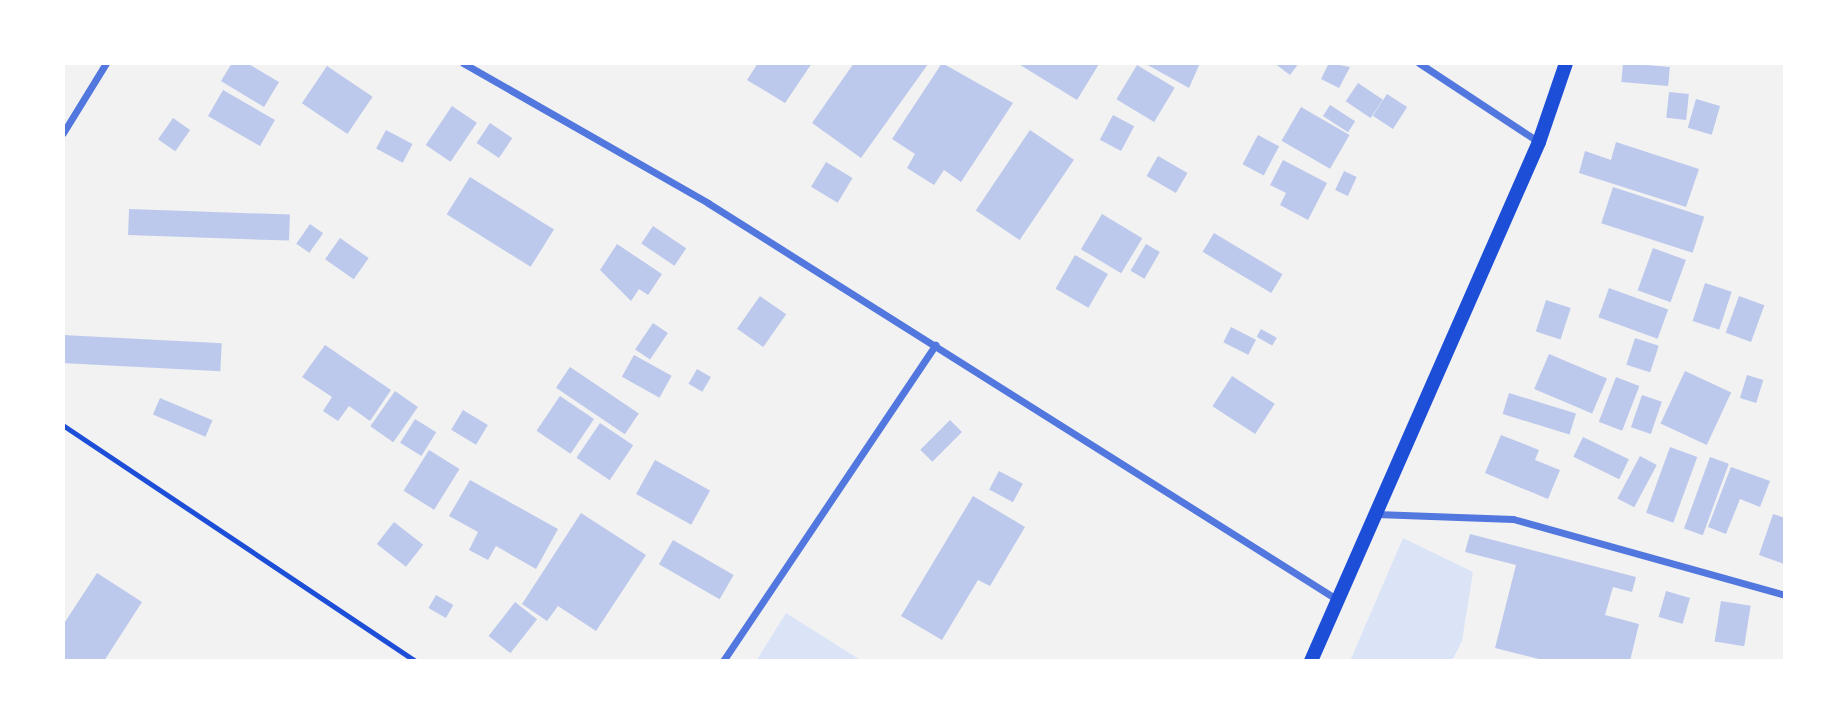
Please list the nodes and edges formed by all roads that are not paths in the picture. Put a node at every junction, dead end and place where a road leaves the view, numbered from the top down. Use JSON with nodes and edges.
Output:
{"nodes":[{"id":1,"x":106,"y":63,"type":"edge"},
{"id":2,"x":463,"y":63,"type":"edge"},
{"id":3,"x":1419,"y":63,"type":"edge"},
{"id":4,"x":1566,"y":63,"type":"edge"},
{"id":5,"x":63,"y":133,"type":"edge"},
{"id":6,"x":1539,"y":142,"type":"junction"},
{"id":7,"x":935,"y":345,"type":"junction"},
{"id":8,"x":1372,"y":514,"type":"junction"},
{"id":9,"x":1785,"y":595,"type":"edge"},
{"id":10,"x":1339,"y":600,"type":"junction"},
{"id":11,"x":723,"y":661,"type":"edge"},
{"id":12,"x":1311,"y":661,"type":"edge"}],
"edges":[{"from":1,"to":5,"type":"street"},
{"from":2,"to":7,"type":"street"},
{"from":3,"to":6,"type":"street"},
{"from":4,"to":6,"type":"main road"},
{"from":6,"to":8,"type":"main road"},
{"from":7,"to":10,"type":"street"},
{"from":7,"to":11,"type":"street"},
{"from":8,"to":9,"type":"street"},
{"from":8,"to":10,"type":"main road"},
{"from":10,"to":12,"type":"main road"}]}
